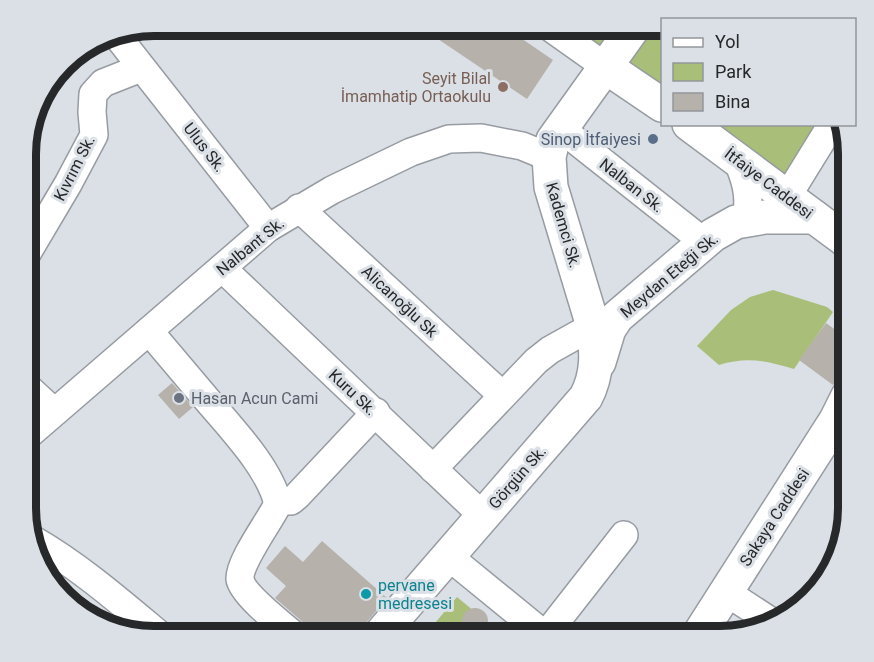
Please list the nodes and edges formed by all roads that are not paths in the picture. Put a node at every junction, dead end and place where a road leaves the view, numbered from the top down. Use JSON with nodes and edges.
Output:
{"nodes":[{"id":1,"x":562,"y":36,"type":"edge"},
{"id":2,"x":628,"y":36,"type":"edge"},
{"id":3,"x":121,"y":41,"type":"edge"},
{"id":4,"x":606,"y":67,"type":"junction"},
{"id":5,"x":141,"y":68,"type":"junction"},
{"id":6,"x":661,"y":104,"type":"edge"},
{"id":7,"x":692,"y":126,"type":"edge"},
{"id":8,"x":831,"y":126,"type":"edge"},
{"id":9,"x":555,"y":143,"type":"junction"},
{"id":10,"x":737,"y":159,"type":"junction"},
{"id":11,"x":787,"y":197,"type":"junction"},
{"id":12,"x":298,"y":208,"type":"junction"},
{"id":13,"x":814,"y":217,"type":"junction"},
{"id":14,"x":738,"y":222,"type":"junction"},
{"id":15,"x":268,"y":228,"type":"junction"},
{"id":16,"x":838,"y":235,"type":"edge"},
{"id":17,"x":36,"y":238,"type":"edge"},
{"id":18,"x":704,"y":242,"type":"junction"},
{"id":19,"x":222,"y":268,"type":"junction"},
{"id":20,"x":593,"y":326,"type":"junction"},
{"id":21,"x":149,"y":331,"type":"junction"},
{"id":22,"x":591,"y":385,"type":"junction"},
{"id":23,"x":36,"y":395,"type":"edge"},
{"id":24,"x":502,"y":395,"type":"junction"},
{"id":25,"x":54,"y":412,"type":"junction"},
{"id":26,"x":376,"y":412,"type":"junction"},
{"id":27,"x":838,"y":426,"type":"edge"},
{"id":28,"x":36,"y":428,"type":"edge"},
{"id":29,"x":434,"y":469,"type":"junction"},
{"id":30,"x":277,"y":501,"type":"junction"},
{"id":31,"x":483,"y":516,"type":"junction"},
{"id":32,"x":624,"y":535,"type":"dead end"},
{"id":33,"x":42,"y":545,"type":"edge"},
{"id":34,"x":448,"y":556,"type":"junction"},
{"id":35,"x":726,"y":592,"type":"junction"},
{"id":36,"x":765,"y":617,"type":"edge"},
{"id":37,"x":149,"y":626,"type":"edge"},
{"id":38,"x":284,"y":626,"type":"edge"},
{"id":39,"x":388,"y":626,"type":"edge"},
{"id":40,"x":533,"y":626,"type":"edge"},
{"id":41,"x":553,"y":626,"type":"edge"},
{"id":42,"x":704,"y":626,"type":"edge"}],
"edges":[{"from":1,"to":4,"type":"street"},
{"from":2,"to":4,"type":"main road"},
{"from":3,"to":5,"type":"street","name":"Ulus Sk."},
{"from":4,"to":6,"type":"main road"},
{"from":4,"to":9,"type":"main road"},
{"from":5,"to":15,"type":"street","name":"Ulus Sk."},
{"from":5,"to":17,"type":"street","name":"Kıvrım Sk."},
{"from":7,"to":10,"type":"main road","name":"İtfaiye Caddesi"},
{"from":8,"to":11,"type":"street"},
{"from":9,"to":12,"type":"street","name":"Nalbant Sk."},
{"from":9,"to":18,"type":"street","name":"Nalban Sk."},
{"from":9,"to":20,"type":"main road","name":"Kademci Sk."},
{"from":10,"to":11,"type":"main road","name":"İtfaiye Caddesi"},
{"from":10,"to":14,"type":"street"},
{"from":11,"to":13,"type":"main road","name":"İtfaiye Caddesi"},
{"from":12,"to":15,"type":"street","name":"Nalbant Sk."},
{"from":12,"to":24,"type":"street","name":"Alicanoğlu Sk"},
{"from":13,"to":14,"type":"main road","name":"Meydan Eteği Sk."},
{"from":13,"to":16,"type":"main road","name":"İtfaiye Caddesi"},
{"from":14,"to":18,"type":"main road","name":"Meydan Eteği Sk."},
{"from":15,"to":19,"type":"street","name":"Nalbant Sk."},
{"from":18,"to":22,"type":"main road","name":"Meydan Eteği Sk."},
{"from":19,"to":21,"type":"street","name":"Nalbant Sk."},
{"from":19,"to":26,"type":"street","name":"Kuru Sk."},
{"from":20,"to":22,"type":"main road","name":"Kademci Sk."},
{"from":20,"to":24,"type":"street"},
{"from":21,"to":25,"type":"street","name":"Nalbant Sk."},
{"from":21,"to":30,"type":"street"},
{"from":22,"to":31,"type":"main road","name":"Görgün Sk."},
{"from":23,"to":25,"type":"street"},
{"from":24,"to":29,"type":"street"},
{"from":25,"to":28,"type":"street","name":"Nalbant Sk."},
{"from":26,"to":29,"type":"street","name":"Kuru Sk."},
{"from":26,"to":30,"type":"street"},
{"from":27,"to":35,"type":"main road","name":"Sakaya Caddesi"},
{"from":29,"to":31,"type":"street","name":"Kuru Sk."},
{"from":30,"to":38,"type":"street"},
{"from":31,"to":34,"type":"main road","name":"Görgün Sk."},
{"from":32,"to":41,"type":"street"},
{"from":33,"to":37,"type":"street"},
{"from":34,"to":39,"type":"main road","name":"Görgün Sk."},
{"from":34,"to":40,"type":"street"},
{"from":35,"to":36,"type":"street"},
{"from":35,"to":42,"type":"main road","name":"Sakaya Caddesi"}]}
